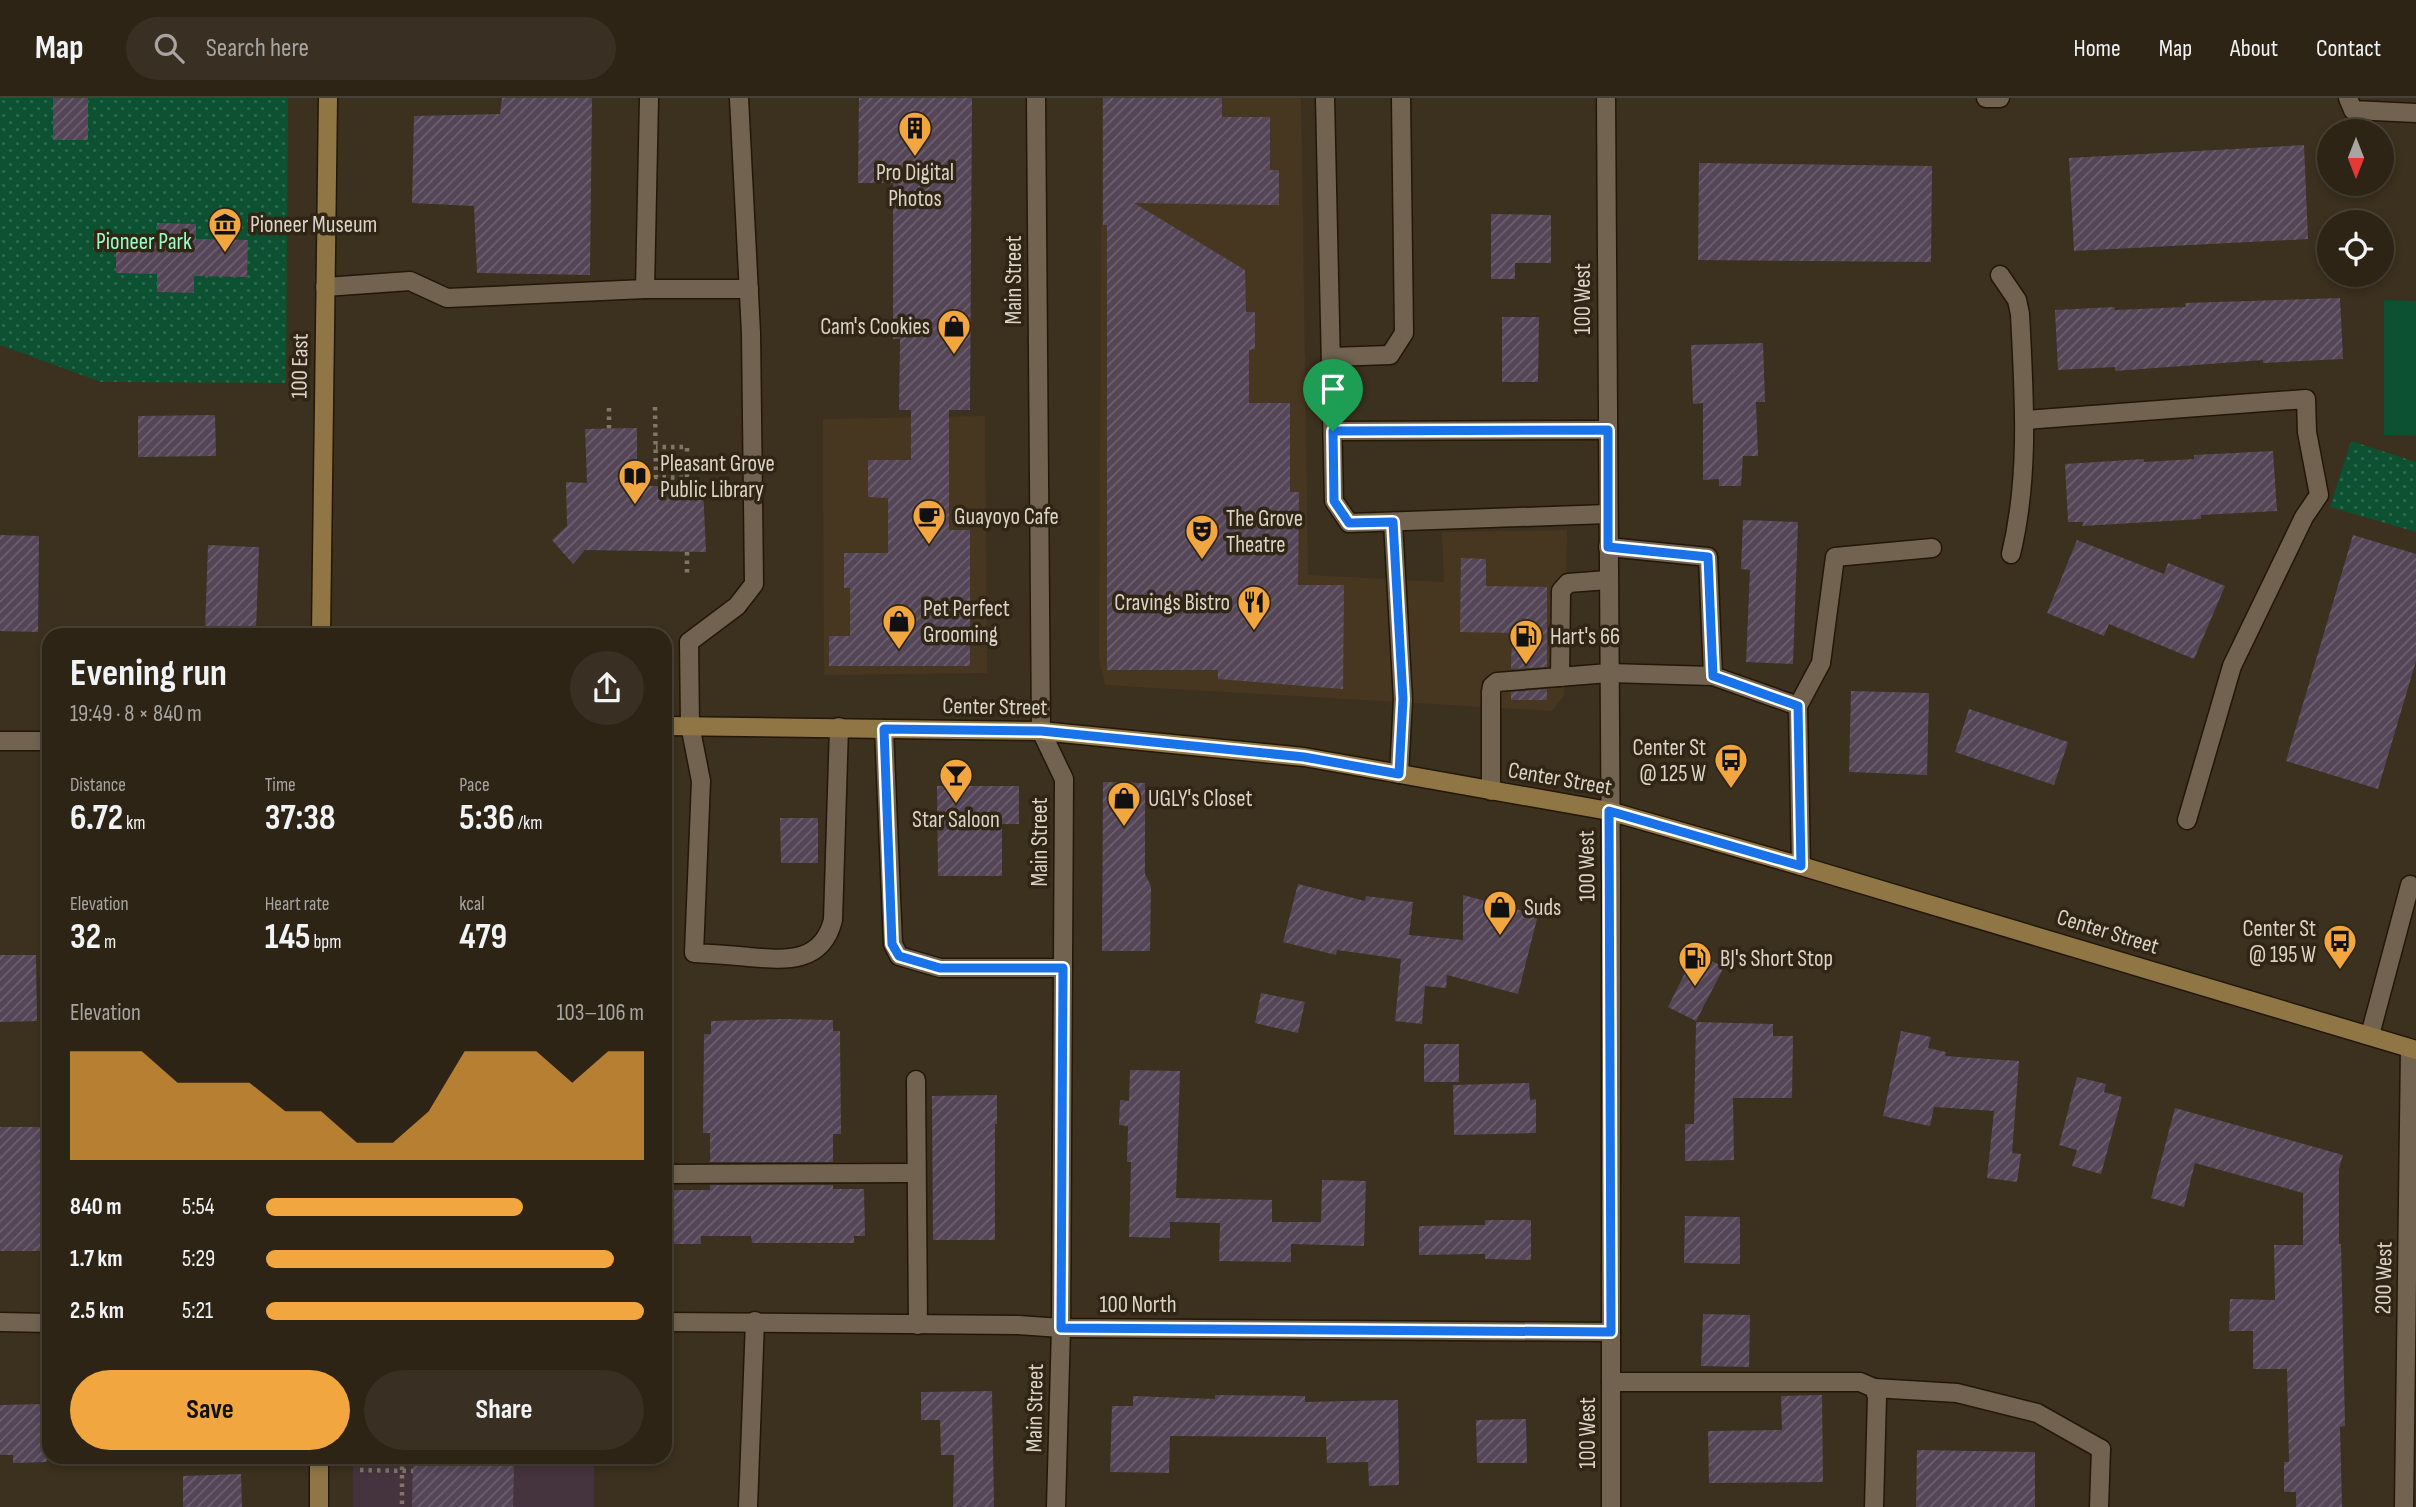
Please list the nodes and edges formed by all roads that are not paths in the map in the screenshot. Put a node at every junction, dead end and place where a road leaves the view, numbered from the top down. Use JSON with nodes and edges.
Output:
{"nodes":[{"id":1,"x":328,"y":98,"type":"edge"},
{"id":2,"x":649,"y":98,"type":"edge"},
{"id":3,"x":739,"y":98,"type":"edge"},
{"id":4,"x":1036,"y":98,"type":"edge"},
{"id":5,"x":1325,"y":98,"type":"edge"},
{"id":6,"x":1401,"y":98,"type":"edge"},
{"id":7,"x":1606,"y":98,"type":"edge"},
{"id":8,"x":1986,"y":98,"type":"edge"},
{"id":9,"x":2000,"y":98,"type":"edge"},
{"id":10,"x":2348,"y":98,"type":"edge"},
{"id":11,"x":2416,"y":113,"type":"edge"},
{"id":12,"x":2000,"y":275,"type":"dead end"},
{"id":13,"x":325,"y":287,"type":"junction"},
{"id":14,"x":645,"y":289,"type":"junction"},
{"id":15,"x":749,"y":289,"type":"junction"},
{"id":16,"x":1331,"y":357,"type":"junction"},
{"id":17,"x":2025,"y":420,"type":"junction"},
{"id":18,"x":1608,"y":430,"type":"junction"},
{"id":19,"x":1333,"y":431,"type":"junction"},
{"id":20,"x":1608,"y":514,"type":"junction"},
{"id":21,"x":1393,"y":522,"type":"junction"},
{"id":22,"x":1608,"y":547,"type":"junction"},
{"id":23,"x":1932,"y":548,"type":"dead end"},
{"id":24,"x":2011,"y":554,"type":"dead end"},
{"id":25,"x":1608,"y":580,"type":"junction"},
{"id":26,"x":321,"y":628,"type":"edge"},
{"id":27,"x":1609,"y":673,"type":"junction"},
{"id":28,"x":1713,"y":676,"type":"junction"},
{"id":29,"x":1560,"y":677,"type":"junction"},
{"id":30,"x":1798,"y":706,"type":"junction"},
{"id":31,"x":690,"y":725,"type":"junction"},
{"id":32,"x":672,"y":726,"type":"edge"},
{"id":33,"x":839,"y":727,"type":"junction"},
{"id":34,"x":884,"y":729,"type":"junction"},
{"id":35,"x":1041,"y":731,"type":"junction"},
{"id":36,"x":0,"y":741,"type":"edge"},
{"id":37,"x":42,"y":741,"type":"edge"},
{"id":38,"x":1399,"y":774,"type":"junction"},
{"id":39,"x":1491,"y":791,"type":"junction"},
{"id":40,"x":1609,"y":811,"type":"junction"},
{"id":41,"x":2187,"y":820,"type":"dead end"},
{"id":42,"x":1801,"y":866,"type":"junction"},
{"id":43,"x":2410,"y":885,"type":"dead end"},
{"id":44,"x":1063,"y":968,"type":"junction"},
{"id":45,"x":2370,"y":1035,"type":"junction"},
{"id":46,"x":2413,"y":1050,"type":"edge"},
{"id":47,"x":916,"y":1080,"type":"dead end"},
{"id":48,"x":915,"y":1173,"type":"junction"},
{"id":49,"x":672,"y":1174,"type":"edge"},
{"id":50,"x":755,"y":1321,"type":"junction"},
{"id":51,"x":0,"y":1322,"type":"edge"},
{"id":52,"x":672,"y":1322,"type":"edge"},
{"id":53,"x":42,"y":1323,"type":"edge"},
{"id":54,"x":918,"y":1325,"type":"junction"},
{"id":55,"x":1061,"y":1328,"type":"junction"},
{"id":56,"x":1611,"y":1332,"type":"junction"},
{"id":57,"x":1611,"y":1382,"type":"junction"},
{"id":58,"x":1874,"y":1388,"type":"junction"},
{"id":59,"x":319,"y":1464,"type":"edge"},
{"id":60,"x":319,"y":1507,"type":"edge"},
{"id":61,"x":748,"y":1507,"type":"edge"},
{"id":62,"x":1056,"y":1507,"type":"edge"},
{"id":63,"x":1611,"y":1507,"type":"edge"},
{"id":64,"x":1874,"y":1507,"type":"edge"},
{"id":65,"x":2099,"y":1507,"type":"edge"},
{"id":66,"x":2404,"y":1507,"type":"edge"}],
"edges":[{"from":1,"to":13,"type":"main road","name":"100 East"},
{"from":2,"to":14,"type":"street"},
{"from":3,"to":15,"type":"street"},
{"from":4,"to":35,"type":"street","name":"Main Street"},
{"from":5,"to":16,"type":"street"},
{"from":6,"to":16,"type":"street"},
{"from":7,"to":18,"type":"street","name":"100 West"},
{"from":8,"to":9,"type":"street"},
{"from":10,"to":11,"type":"street"},
{"from":12,"to":17,"type":"street"},
{"from":13,"to":14,"type":"street"},
{"from":13,"to":26,"type":"main road","name":"100 East"},
{"from":14,"to":15,"type":"street"},
{"from":15,"to":31,"type":"street"},
{"from":16,"to":19,"type":"street"},
{"from":17,"to":24,"type":"street"},
{"from":17,"to":41,"type":"street"},
{"from":18,"to":19,"type":"street"},
{"from":18,"to":20,"type":"street","name":"100 West"},
{"from":19,"to":21,"type":"street"},
{"from":20,"to":21,"type":"street"},
{"from":20,"to":22,"type":"street","name":"100 West"},
{"from":21,"to":38,"type":"street"},
{"from":22,"to":25,"type":"street","name":"100 West"},
{"from":22,"to":28,"type":"street"},
{"from":23,"to":30,"type":"street"},
{"from":25,"to":27,"type":"street","name":"100 West"},
{"from":25,"to":29,"type":"street"},
{"from":27,"to":28,"type":"street"},
{"from":27,"to":29,"type":"street"},
{"from":27,"to":40,"type":"street","name":"100 West"},
{"from":28,"to":30,"type":"street"},
{"from":29,"to":39,"type":"street"},
{"from":30,"to":42,"type":"street"},
{"from":31,"to":32,"type":"main road","name":"Center Street"},
{"from":31,"to":33,"type":"main road","name":"Center Street"},
{"from":31,"to":33,"type":"street"},
{"from":33,"to":34,"type":"main road","name":"Center Street"},
{"from":34,"to":35,"type":"main road","name":"Center Street"},
{"from":34,"to":44,"type":"street"},
{"from":35,"to":38,"type":"main road","name":"Center Street"},
{"from":35,"to":44,"type":"street","name":"Main Street"},
{"from":36,"to":37,"type":"street"},
{"from":38,"to":39,"type":"main road","name":"Center Street"},
{"from":39,"to":40,"type":"main road","name":"Center Street"},
{"from":40,"to":42,"type":"main road","name":"Center Street"},
{"from":40,"to":56,"type":"street","name":"100 West"},
{"from":42,"to":45,"type":"main road","name":"Center Street"},
{"from":43,"to":45,"type":"street"},
{"from":44,"to":55,"type":"street","name":"Main Street"},
{"from":45,"to":46,"type":"main road","name":"Center Street"},
{"from":46,"to":66,"type":"street","name":"200 West"},
{"from":47,"to":48,"type":"street"},
{"from":48,"to":49,"type":"street"},
{"from":48,"to":54,"type":"street"},
{"from":50,"to":52,"type":"street","name":"100 North"},
{"from":50,"to":54,"type":"street","name":"100 North"},
{"from":50,"to":61,"type":"street"},
{"from":51,"to":53,"type":"street"},
{"from":54,"to":55,"type":"street","name":"100 North"},
{"from":55,"to":56,"type":"street","name":"100 North"},
{"from":55,"to":62,"type":"street","name":"Main Street"},
{"from":56,"to":57,"type":"street","name":"100 West"},
{"from":57,"to":58,"type":"street"},
{"from":57,"to":63,"type":"street","name":"100 West"},
{"from":58,"to":64,"type":"street"},
{"from":58,"to":65,"type":"street"},
{"from":59,"to":60,"type":"main road"}]}
